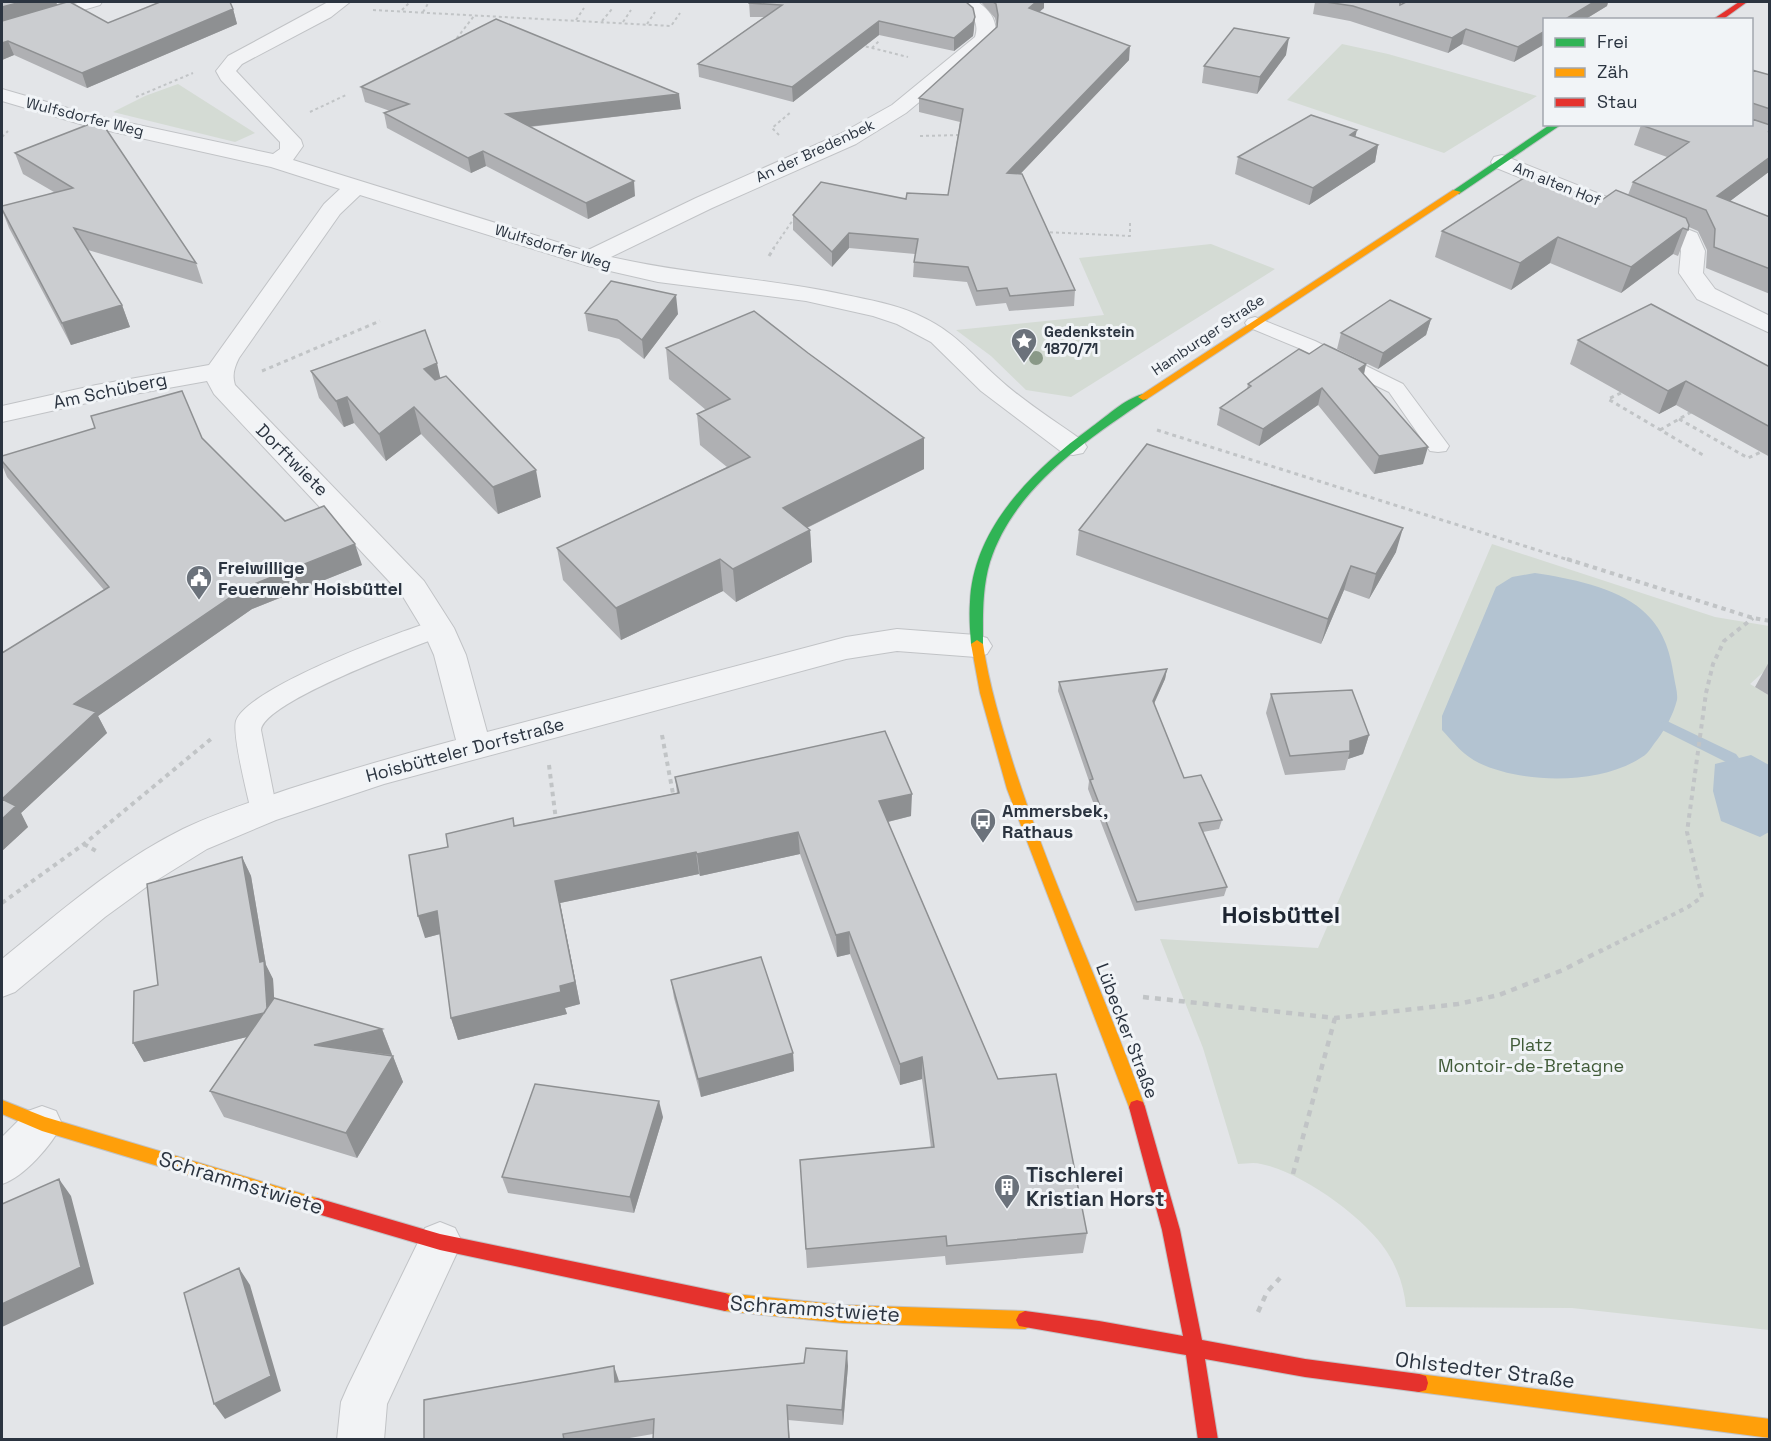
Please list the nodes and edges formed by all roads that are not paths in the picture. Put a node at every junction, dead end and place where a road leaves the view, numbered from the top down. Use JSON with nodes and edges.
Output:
{"nodes":[{"id":1,"x":95,"y":2,"type":"edge"},
{"id":2,"x":966,"y":2,"type":"edge"},
{"id":3,"x":1743,"y":2,"type":"edge"},
{"id":4,"x":336,"y":5,"type":"edge"},
{"id":5,"x":1719,"y":18,"type":"edge"},
{"id":6,"x":2,"y":30,"type":"edge"},
{"id":7,"x":2,"y":94,"type":"edge"},
{"id":8,"x":1555,"y":126,"type":"edge"},
{"id":9,"x":277,"y":162,"type":"junction"},
{"id":10,"x":1502,"y":162,"type":"junction"},
{"id":11,"x":356,"y":187,"type":"junction"},
{"id":12,"x":588,"y":259,"type":"junction"},
{"id":13,"x":1255,"y":323,"type":"junction"},
{"id":14,"x":1770,"y":326,"type":"edge"},
{"id":15,"x":221,"y":379,"type":"junction"},
{"id":16,"x":2,"y":414,"type":"edge"},
{"id":17,"x":1438,"y":446,"type":"dead end"},
{"id":18,"x":1073,"y":447,"type":"junction"},
{"id":19,"x":438,"y":628,"type":"junction"},
{"id":20,"x":976,"y":646,"type":"junction"},
{"id":21,"x":474,"y":747,"type":"junction"},
{"id":22,"x":264,"y":811,"type":"junction"},
{"id":23,"x":2,"y":981,"type":"edge"},
{"id":24,"x":2,"y":1107,"type":"edge"},
{"id":25,"x":42,"y":1124,"type":"junction"},
{"id":26,"x":2,"y":1165,"type":"edge"},
{"id":27,"x":440,"y":1242,"type":"junction"},
{"id":28,"x":1195,"y":1347,"type":"junction"},
{"id":29,"x":1770,"y":1429,"type":"edge"},
{"id":30,"x":360,"y":1440,"type":"edge"},
{"id":31,"x":1208,"y":1440,"type":"edge"}],
"edges":[{"from":1,"to":6,"type":"lane"},
{"from":2,"to":12,"type":"street","name":"An der Bredenbek"},
{"from":3,"to":5,"type":"main road"},
{"from":4,"to":9,"type":"street"},
{"from":7,"to":9,"type":"street","name":"Wulfsdorfer Weg"},
{"from":8,"to":10,"type":"main road","name":"Hamburger Straße"},
{"from":9,"to":11,"type":"street","name":"Wulfsdorfer Weg"},
{"from":10,"to":13,"type":"main road","name":"Hamburger Straße"},
{"from":10,"to":14,"type":"street","name":"Am alten Hof"},
{"from":11,"to":12,"type":"street","name":"Wulfsdorfer Weg"},
{"from":11,"to":15,"type":"street"},
{"from":12,"to":18,"type":"street","name":"Wulfsdorfer Weg"},
{"from":13,"to":17,"type":"lane"},
{"from":13,"to":18,"type":"main road","name":"Hamburger Straße"},
{"from":15,"to":16,"type":"street","name":"Am Schüberg"},
{"from":15,"to":19,"type":"street","name":"Dorftwiete"},
{"from":18,"to":20,"type":"main road","name":"Hamburger Straße"},
{"from":19,"to":21,"type":"street","name":"Dorftwiete"},
{"from":19,"to":22,"type":"lane"},
{"from":20,"to":21,"type":"street","name":"Hoisbütteler Dorfstraße"},
{"from":20,"to":28,"type":"main road","name":"Lübecker Straße"},
{"from":21,"to":22,"type":"street","name":"Hoisbütteler Dorfstraße"},
{"from":22,"to":23,"type":"street","name":"Hoisbütteler Dorfstraße"},
{"from":24,"to":25,"type":"main road","name":"Schrammstwiete"},
{"from":25,"to":26,"type":"street"},
{"from":25,"to":27,"type":"main road","name":"Schrammstwiete"},
{"from":27,"to":28,"type":"main road","name":"Schrammstwiete"},
{"from":27,"to":30,"type":"street"},
{"from":28,"to":29,"type":"main road","name":"Ohlstedter Straße"},
{"from":28,"to":31,"type":"main road","name":"Lübecker Straße"}]}
